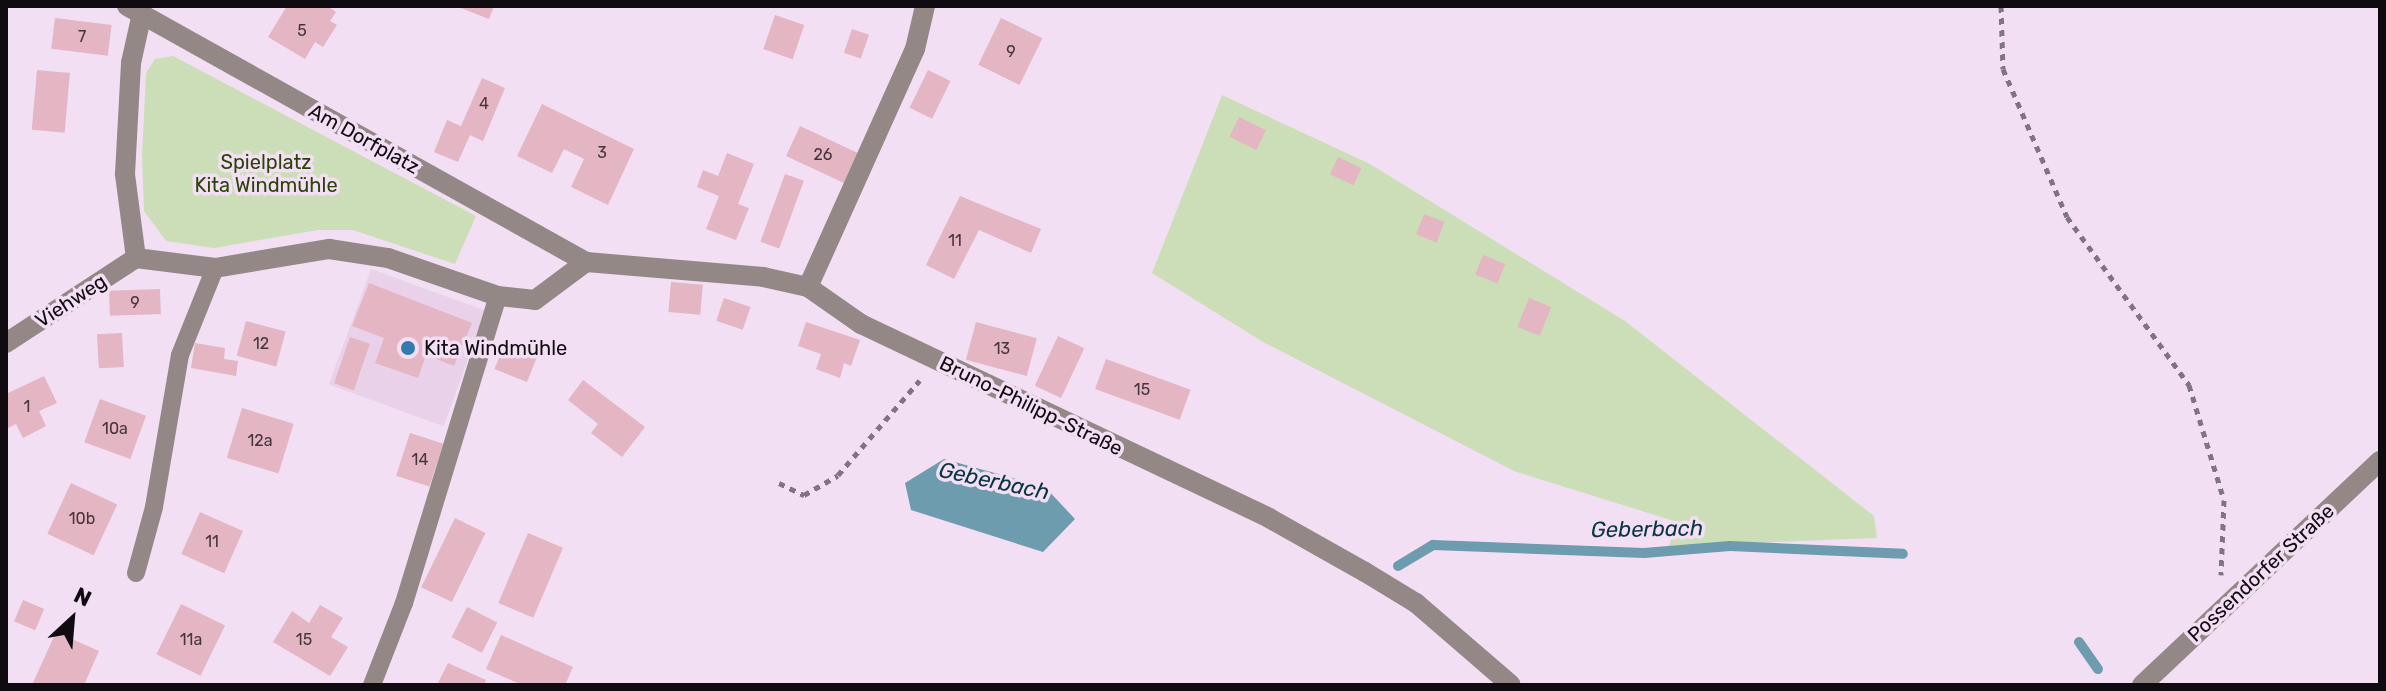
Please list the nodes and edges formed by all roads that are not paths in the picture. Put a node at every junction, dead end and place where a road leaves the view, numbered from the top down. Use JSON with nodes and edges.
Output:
{"nodes":[{"id":1,"x":925,"y":6,"type":"edge"},
{"id":2,"x":134,"y":12,"type":"edge"},
{"id":3,"x":136,"y":258,"type":"junction"},
{"id":4,"x":586,"y":262,"type":"junction"},
{"id":5,"x":215,"y":268,"type":"junction"},
{"id":6,"x":808,"y":287,"type":"junction"},
{"id":7,"x":498,"y":296,"type":"junction"},
{"id":8,"x":6,"y":343,"type":"edge"},
{"id":9,"x":2380,"y":461,"type":"edge"},
{"id":10,"x":136,"y":573,"type":"dead end"},
{"id":11,"x":372,"y":685,"type":"edge"},
{"id":12,"x":1511,"y":685,"type":"edge"},
{"id":13,"x":2142,"y":685,"type":"edge"}],
"edges":[{"from":1,"to":6,"type":"street"},
{"from":2,"to":3,"type":"street","name":"Am Dorfplatz"},
{"from":2,"to":4,"type":"street","name":"Am Dorfplatz"},
{"from":3,"to":5,"type":"street"},
{"from":3,"to":8,"type":"street","name":"Viehweg"},
{"from":4,"to":6,"type":"street","name":"Am Dorfplatz"},
{"from":4,"to":7,"type":"street"},
{"from":5,"to":7,"type":"street"},
{"from":5,"to":10,"type":"lane"},
{"from":6,"to":12,"type":"street","name":"Bruno-Philipp-Straße"},
{"from":7,"to":11,"type":"lane"},
{"from":9,"to":13,"type":"street","name":"Possendorfer Straße"}]}
